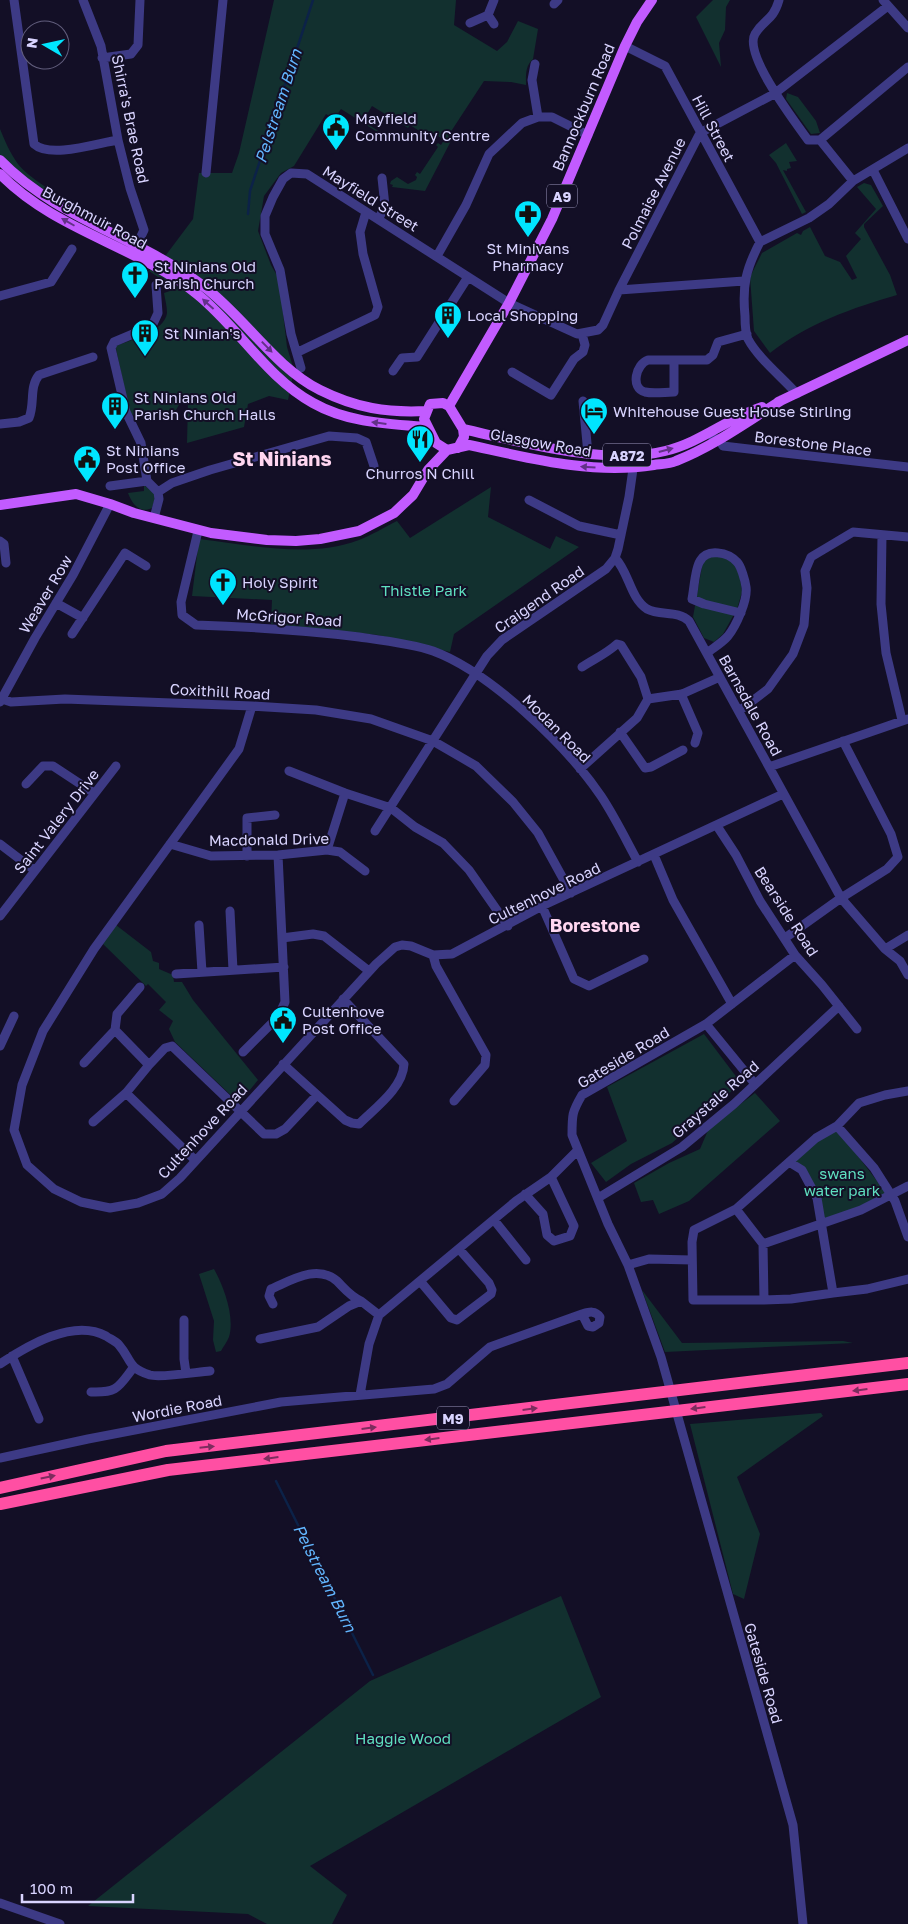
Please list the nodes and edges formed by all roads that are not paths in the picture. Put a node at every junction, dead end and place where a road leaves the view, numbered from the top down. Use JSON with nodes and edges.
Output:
{"nodes":[{"id":1,"x":14,"y":0,"type":"edge"},
{"id":2,"x":82,"y":0,"type":"edge"},
{"id":3,"x":140,"y":0,"type":"edge"},
{"id":4,"x":223,"y":0,"type":"edge"},
{"id":5,"x":494,"y":0,"type":"edge"},
{"id":6,"x":652,"y":0,"type":"edge"},
{"id":7,"x":779,"y":0,"type":"edge"},
{"id":8,"x":886,"y":3,"type":"edge"},
{"id":9,"x":488,"y":15,"type":"junction"},
{"id":10,"x":470,"y":23,"type":"dead end"},
{"id":11,"x":494,"y":24,"type":"dead end"},
{"id":12,"x":908,"y":28,"type":"edge"},
{"id":13,"x":625,"y":46,"type":"junction"},
{"id":14,"x":102,"y":58,"type":"junction"},
{"id":15,"x":535,"y":64,"type":"dead end"},
{"id":16,"x":908,"y":67,"type":"edge"},
{"id":17,"x":774,"y":94,"type":"junction"},
{"id":18,"x":538,"y":117,"type":"junction"},
{"id":19,"x":700,"y":132,"type":"junction"},
{"id":20,"x":588,"y":135,"type":"junction"},
{"id":21,"x":118,"y":140,"type":"junction"},
{"id":22,"x":820,"y":140,"type":"junction"},
{"id":23,"x":908,"y":148,"type":"edge"},
{"id":24,"x":0,"y":160,"type":"edge"},
{"id":25,"x":873,"y":170,"type":"junction"},
{"id":26,"x":206,"y":173,"type":"dead end"},
{"id":27,"x":0,"y":174,"type":"edge"},
{"id":28,"x":382,"y":178,"type":"dead end"},
{"id":29,"x":853,"y":181,"type":"junction"},
{"id":30,"x":366,"y":212,"type":"junction"},
{"id":31,"x":379,"y":218,"type":"junction"},
{"id":32,"x":905,"y":223,"type":"edge"},
{"id":33,"x":908,"y":238,"type":"edge"},
{"id":34,"x":760,"y":242,"type":"junction"},
{"id":35,"x":72,"y":249,"type":"dead end"},
{"id":36,"x":135,"y":250,"type":"junction"},
{"id":37,"x":438,"y":256,"type":"junction"},
{"id":38,"x":468,"y":277,"type":"junction"},
{"id":39,"x":744,"y":281,"type":"junction"},
{"id":40,"x":156,"y":285,"type":"dead end"},
{"id":41,"x":619,"y":290,"type":"junction"},
{"id":42,"x":0,"y":296,"type":"edge"},
{"id":43,"x":509,"y":303,"type":"junction"},
{"id":44,"x":582,"y":334,"type":"junction"},
{"id":45,"x":747,"y":334,"type":"junction"},
{"id":46,"x":908,"y":340,"type":"edge"},
{"id":47,"x":298,"y":352,"type":"junction"},
{"id":48,"x":93,"y":357,"type":"dead end"},
{"id":49,"x":674,"y":361,"type":"junction"},
{"id":50,"x":302,"y":368,"type":"dead end"},
{"id":51,"x":393,"y":371,"type":"dead end"},
{"id":52,"x":512,"y":372,"type":"dead end"},
{"id":53,"x":460,"y":386,"type":"junction"},
{"id":54,"x":797,"y":394,"type":"junction"},
{"id":55,"x":782,"y":400,"type":"junction"},
{"id":56,"x":583,"y":401,"type":"dead end"},
{"id":57,"x":449,"y":406,"type":"junction"},
{"id":58,"x":428,"y":408,"type":"junction"},
{"id":59,"x":0,"y":424,"type":"edge"},
{"id":60,"x":428,"y":427,"type":"junction"},
{"id":61,"x":463,"y":429,"type":"junction"},
{"id":62,"x":699,"y":438,"type":"junction"},
{"id":63,"x":719,"y":439,"type":"junction"},
{"id":64,"x":436,"y":443,"type":"junction"},
{"id":65,"x":453,"y":449,"type":"junction"},
{"id":66,"x":588,"y":454,"type":"junction"},
{"id":67,"x":634,"y":455,"type":"junction"},
{"id":68,"x":374,"y":466,"type":"dead end"},
{"id":69,"x":908,"y":467,"type":"edge"},
{"id":70,"x":634,"y":468,"type":"junction"},
{"id":71,"x":428,"y":470,"type":"junction"},
{"id":72,"x":147,"y":481,"type":"junction"},
{"id":73,"x":110,"y":486,"type":"dead end"},
{"id":74,"x":158,"y":492,"type":"junction"},
{"id":75,"x":529,"y":500,"type":"dead end"},
{"id":76,"x":110,"y":504,"type":"junction"},
{"id":77,"x":0,"y":505,"type":"edge"},
{"id":78,"x":154,"y":518,"type":"junction"},
{"id":79,"x":198,"y":531,"type":"junction"},
{"id":80,"x":621,"y":535,"type":"junction"},
{"id":81,"x":882,"y":535,"type":"junction"},
{"id":82,"x":908,"y":538,"type":"edge"},
{"id":83,"x":0,"y":541,"type":"edge"},
{"id":84,"x":615,"y":558,"type":"junction"},
{"id":85,"x":6,"y":563,"type":"dead end"},
{"id":86,"x":146,"y":566,"type":"dead end"},
{"id":87,"x":56,"y":603,"type":"junction"},
{"id":88,"x":741,"y":613,"type":"junction"},
{"id":89,"x":83,"y":618,"type":"junction"},
{"id":90,"x":72,"y":634,"type":"dead end"},
{"id":91,"x":707,"y":653,"type":"junction"},
{"id":92,"x":582,"y":667,"type":"dead end"},
{"id":93,"x":476,"y":673,"type":"junction"},
{"id":94,"x":720,"y":677,"type":"junction"},
{"id":95,"x":681,"y":694,"type":"junction"},
{"id":96,"x":648,"y":699,"type":"junction"},
{"id":97,"x":1,"y":700,"type":"edge"},
{"id":98,"x":252,"y":706,"type":"junction"},
{"id":99,"x":739,"y":711,"type":"junction"},
{"id":100,"x":905,"y":719,"type":"edge"},
{"id":101,"x":620,"y":732,"type":"junction"},
{"id":102,"x":432,"y":741,"type":"junction"},
{"id":103,"x":843,"y":741,"type":"junction"},
{"id":104,"x":695,"y":743,"type":"dead end"},
{"id":105,"x":683,"y":750,"type":"dead end"},
{"id":106,"x":116,"y":766,"type":"dead end"},
{"id":107,"x":770,"y":767,"type":"junction"},
{"id":108,"x":580,"y":769,"type":"junction"},
{"id":109,"x":289,"y":771,"type":"dead end"},
{"id":110,"x":26,"y":784,"type":"dead end"},
{"id":111,"x":94,"y":793,"type":"junction"},
{"id":112,"x":345,"y":794,"type":"junction"},
{"id":113,"x":783,"y":794,"type":"junction"},
{"id":114,"x":391,"y":808,"type":"junction"},
{"id":115,"x":275,"y":815,"type":"dead end"},
{"id":116,"x":716,"y":826,"type":"junction"},
{"id":117,"x":376,"y":831,"type":"dead end"},
{"id":118,"x":0,"y":844,"type":"edge"},
{"id":119,"x":170,"y":844,"type":"junction"},
{"id":120,"x":327,"y":850,"type":"junction"},
{"id":121,"x":278,"y":855,"type":"junction"},
{"id":122,"x":654,"y":855,"type":"junction"},
{"id":123,"x":247,"y":856,"type":"junction"},
{"id":124,"x":638,"y":862,"type":"junction"},
{"id":125,"x":34,"y":870,"type":"junction"},
{"id":126,"x":364,"y":871,"type":"dead end"},
{"id":127,"x":571,"y":893,"type":"junction"},
{"id":128,"x":841,"y":898,"type":"junction"},
{"id":129,"x":542,"y":906,"type":"junction"},
{"id":130,"x":230,"y":911,"type":"dead end"},
{"id":131,"x":0,"y":916,"type":"edge"},
{"id":132,"x":198,"y":926,"type":"dead end"},
{"id":133,"x":508,"y":926,"type":"junction"},
{"id":134,"x":908,"y":935,"type":"edge"},
{"id":135,"x":282,"y":938,"type":"junction"},
{"id":136,"x":784,"y":938,"type":"junction"},
{"id":137,"x":885,"y":949,"type":"junction"},
{"id":138,"x":433,"y":955,"type":"junction"},
{"id":139,"x":795,"y":955,"type":"junction"},
{"id":140,"x":644,"y":959,"type":"dead end"},
{"id":141,"x":284,"y":967,"type":"junction"},
{"id":142,"x":233,"y":970,"type":"junction"},
{"id":143,"x":369,"y":971,"type":"junction"},
{"id":144,"x":202,"y":972,"type":"junction"},
{"id":145,"x":176,"y":974,"type":"dead end"},
{"id":146,"x":908,"y":975,"type":"edge"},
{"id":147,"x":140,"y":987,"type":"dead end"},
{"id":148,"x":343,"y":999,"type":"junction"},
{"id":149,"x":732,"y":1004,"type":"junction"},
{"id":150,"x":838,"y":1006,"type":"junction"},
{"id":151,"x":14,"y":1016,"type":"dead end"},
{"id":152,"x":706,"y":1024,"type":"junction"},
{"id":153,"x":857,"y":1029,"type":"dead end"},
{"id":154,"x":115,"y":1030,"type":"junction"},
{"id":155,"x":0,"y":1046,"type":"edge"},
{"id":156,"x":243,"y":1052,"type":"dead end"},
{"id":157,"x":84,"y":1063,"type":"dead end"},
{"id":158,"x":283,"y":1064,"type":"junction"},
{"id":159,"x":149,"y":1065,"type":"junction"},
{"id":160,"x":755,"y":1084,"type":"junction"},
{"id":161,"x":908,"y":1091,"type":"edge"},
{"id":162,"x":126,"y":1093,"type":"junction"},
{"id":163,"x":317,"y":1094,"type":"junction"},
{"id":164,"x":454,"y":1101,"type":"dead end"},
{"id":165,"x":242,"y":1111,"type":"junction"},
{"id":166,"x":93,"y":1122,"type":"dead end"},
{"id":167,"x":837,"y":1126,"type":"junction"},
{"id":168,"x":578,"y":1150,"type":"junction"},
{"id":169,"x":195,"y":1160,"type":"junction"},
{"id":170,"x":789,"y":1162,"type":"junction"},
{"id":171,"x":551,"y":1177,"type":"junction"},
{"id":172,"x":908,"y":1186,"type":"edge"},
{"id":173,"x":525,"y":1194,"type":"junction"},
{"id":174,"x":890,"y":1194,"type":"junction"},
{"id":175,"x":598,"y":1198,"type":"junction"},
{"id":176,"x":736,"y":1209,"type":"junction"},
{"id":177,"x":494,"y":1220,"type":"junction"},
{"id":178,"x":822,"y":1224,"type":"junction"},
{"id":179,"x":908,"y":1237,"type":"edge"},
{"id":180,"x":763,"y":1244,"type":"junction"},
{"id":181,"x":459,"y":1249,"type":"junction"},
{"id":182,"x":526,"y":1260,"type":"dead end"},
{"id":183,"x":692,"y":1260,"type":"junction"},
{"id":184,"x":628,"y":1265,"type":"junction"},
{"id":185,"x":908,"y":1279,"type":"edge"},
{"id":186,"x":420,"y":1281,"type":"junction"},
{"id":187,"x":833,"y":1293,"type":"junction"},
{"id":188,"x":764,"y":1300,"type":"junction"},
{"id":189,"x":361,"y":1301,"type":"junction"},
{"id":190,"x":273,"y":1304,"type":"dead end"},
{"id":191,"x":582,"y":1314,"type":"dead end"},
{"id":192,"x":380,"y":1315,"type":"junction"},
{"id":193,"x":184,"y":1320,"type":"dead end"},
{"id":194,"x":260,"y":1339,"type":"dead end"},
{"id":195,"x":12,"y":1356,"type":"junction"},
{"id":196,"x":908,"y":1363,"type":"edge"},
{"id":197,"x":0,"y":1364,"type":"edge"},
{"id":198,"x":133,"y":1368,"type":"junction"},
{"id":199,"x":210,"y":1370,"type":"dead end"},
{"id":200,"x":186,"y":1373,"type":"junction"},
{"id":201,"x":908,"y":1384,"type":"edge"},
{"id":202,"x":91,"y":1392,"type":"dead end"},
{"id":203,"x":360,"y":1395,"type":"junction"},
{"id":204,"x":39,"y":1419,"type":"dead end"},
{"id":205,"x":0,"y":1458,"type":"edge"},
{"id":206,"x":0,"y":1488,"type":"edge"},
{"id":207,"x":0,"y":1504,"type":"edge"},
{"id":208,"x":0,"y":1903,"type":"edge"},
{"id":209,"x":60,"y":1924,"type":"edge"},
{"id":210,"x":804,"y":1924,"type":"edge"}],
"edges":[{"from":1,"to":21,"type":"street"},
{"from":2,"to":14,"type":"street","name":"Shirra's Brae Road"},
{"from":3,"to":14,"type":"street"},
{"from":4,"to":26,"type":"street"},
{"from":5,"to":9,"type":"street"},
{"from":6,"to":13,"type":"main road","name":"Bannockburn Road","number":"A9"},
{"from":7,"to":17,"type":"street"},
{"from":8,"to":12,"type":"street"},
{"from":8,"to":17,"type":"street","name":"Polmaise Avenue"},
{"from":9,"to":10,"type":"street"},
{"from":9,"to":11,"type":"street"},
{"from":13,"to":19,"type":"street","name":"Hill Street"},
{"from":13,"to":20,"type":"main road","name":"Bannockburn Road","number":"A9"},
{"from":14,"to":21,"type":"street","name":"Shirra's Brae Road"},
{"from":15,"to":18,"type":"street"},
{"from":16,"to":22,"type":"street"},
{"from":17,"to":19,"type":"street","name":"Polmaise Avenue"},
{"from":17,"to":22,"type":"street"},
{"from":18,"to":20,"type":"street"},
{"from":18,"to":37,"type":"street"},
{"from":19,"to":34,"type":"street","name":"Hill Street"},
{"from":19,"to":41,"type":"street","name":"Polmaise Avenue"},
{"from":20,"to":43,"type":"main road","name":"Bannockburn Road","number":"A9"},
{"from":21,"to":36,"type":"street","name":"Shirra's Brae Road"},
{"from":22,"to":29,"type":"street"},
{"from":23,"to":25,"type":"street"},
{"from":24,"to":36,"type":"main road","name":"Burghmuir Road","number":"A9"},
{"from":25,"to":29,"type":"street"},
{"from":25,"to":32,"type":"street"},
{"from":36,"to":27,"type":"main road","name":"Burghmuir Road","number":"A9","one_way":true},
{"from":28,"to":31,"type":"street"},
{"from":29,"to":34,"type":"street"},
{"from":30,"to":31,"type":"street","name":"Mayfield Street"},
{"from":30,"to":47,"type":"street"},
{"from":30,"to":47,"type":"street","name":"Mayfield Street"},
{"from":31,"to":37,"type":"street","name":"Mayfield Street"},
{"from":32,"to":33,"type":"street"},
{"from":34,"to":39,"type":"street"},
{"from":35,"to":42,"type":"street"},
{"from":36,"to":58,"type":"main road","name":"Burghmuir Road","number":"A9","one_way":true},
{"from":60,"to":36,"type":"main road","name":"Burghmuir Road","number":"A9","one_way":true},
{"from":37,"to":38,"type":"street","name":"Mayfield Street"},
{"from":38,"to":43,"type":"street","name":"Mayfield Street"},
{"from":38,"to":51,"type":"street"},
{"from":39,"to":41,"type":"street"},
{"from":39,"to":45,"type":"street"},
{"from":40,"to":72,"type":"street"},
{"from":41,"to":44,"type":"street","name":"Polmaise Avenue"},
{"from":43,"to":44,"type":"street"},
{"from":43,"to":53,"type":"main road","name":"Bannockburn Road","number":"A9"},
{"from":44,"to":52,"type":"street"},
{"from":45,"to":49,"type":"street"},
{"from":45,"to":54,"type":"street"},
{"from":46,"to":54,"type":"main road","name":"Glasgow Road","number":"A872"},
{"from":47,"to":50,"type":"street","name":"Mayfield Street"},
{"from":48,"to":59,"type":"street"},
{"from":49,"to":49,"type":"street"},
{"from":53,"to":57,"type":"main road","name":"Bannockburn Road","number":"A9"},
{"from":53,"to":58,"type":"main road","name":"Bannockburn Road","number":"A9"},
{"from":54,"to":55,"type":"main road","name":"Glasgow Road","number":"A872"},
{"from":55,"to":62,"type":"main road","name":"Glasgow Road","number":"A872"},
{"from":55,"to":63,"type":"main road","name":"Glasgow Road","number":"A872"},
{"from":56,"to":66,"type":"street"},
{"from":57,"to":58,"type":"main road","number":"A9"},
{"from":57,"to":61,"type":"main road"},
{"from":58,"to":60,"type":"main road"},
{"from":60,"to":64,"type":"main road"},
{"from":61,"to":65,"type":"main road"},
{"from":61,"to":66,"type":"main road","name":"Glasgow Road","number":"A872"},
{"from":62,"to":63,"type":"street"},
{"from":67,"to":62,"type":"main road","name":"Glasgow Road","number":"A872","one_way":true},
{"from":63,"to":69,"type":"street","name":"Borestone Place"},
{"from":63,"to":70,"type":"main road","name":"Glasgow Road","number":"A872"},
{"from":64,"to":65,"type":"main road"},
{"from":64,"to":71,"type":"main road"},
{"from":70,"to":65,"type":"main road","name":"Glasgow Road","number":"A872","one_way":true},
{"from":65,"to":71,"type":"main road"},
{"from":66,"to":67,"type":"main road","name":"Glasgow Road","number":"A872"},
{"from":67,"to":70,"type":"street"},
{"from":68,"to":74,"type":"street"},
{"from":70,"to":80,"type":"street"},
{"from":71,"to":79,"type":"main road"},
{"from":72,"to":73,"type":"street"},
{"from":72,"to":74,"type":"street"},
{"from":74,"to":78,"type":"street"},
{"from":75,"to":80,"type":"street"},
{"from":76,"to":77,"type":"main road"},
{"from":76,"to":78,"type":"main road"},
{"from":76,"to":87,"type":"street","name":"Weaver Row"},
{"from":78,"to":79,"type":"main road"},
{"from":79,"to":93,"type":"street","name":"McGrigor Road"},
{"from":80,"to":84,"type":"street"},
{"from":81,"to":82,"type":"street"},
{"from":81,"to":99,"type":"street"},
{"from":81,"to":100,"type":"street"},
{"from":83,"to":85,"type":"street"},
{"from":84,"to":91,"type":"street","name":"Barnsdale Road"},
{"from":84,"to":93,"type":"street","name":"Craigend Road"},
{"from":86,"to":89,"type":"street"},
{"from":87,"to":89,"type":"street"},
{"from":87,"to":97,"type":"street","name":"Weaver Row"},
{"from":88,"to":88,"type":"street"},
{"from":88,"to":91,"type":"street"},
{"from":89,"to":90,"type":"street"},
{"from":91,"to":94,"type":"street","name":"Barnsdale Road"},
{"from":92,"to":96,"type":"street"},
{"from":93,"to":102,"type":"street","name":"Craigend Road"},
{"from":93,"to":108,"type":"street","name":"Modan Road"},
{"from":94,"to":95,"type":"street"},
{"from":94,"to":99,"type":"street","name":"Barnsdale Road"},
{"from":95,"to":96,"type":"street"},
{"from":95,"to":104,"type":"street"},
{"from":96,"to":101,"type":"street"},
{"from":97,"to":98,"type":"street","name":"Coxithill Road"},
{"from":98,"to":102,"type":"street","name":"Coxithill Road"},
{"from":98,"to":119,"type":"street","name":"Cultenhove Road"},
{"from":99,"to":107,"type":"street","name":"Barnsdale Road"},
{"from":100,"to":103,"type":"street"},
{"from":101,"to":105,"type":"street"},
{"from":101,"to":108,"type":"street"},
{"from":102,"to":114,"type":"street","name":"Craigend Road"},
{"from":102,"to":127,"type":"street","name":"Coxithill Road"},
{"from":103,"to":107,"type":"street"},
{"from":103,"to":128,"type":"street"},
{"from":106,"to":111,"type":"street","name":"Saint Valery Drive"},
{"from":107,"to":113,"type":"street","name":"Barnsdale Road"},
{"from":108,"to":124,"type":"street","name":"Modan Road"},
{"from":109,"to":112,"type":"street"},
{"from":110,"to":111,"type":"street"},
{"from":111,"to":125,"type":"street","name":"Saint Valery Drive"},
{"from":112,"to":114,"type":"street"},
{"from":112,"to":120,"type":"street"},
{"from":113,"to":116,"type":"street","name":"Cultenhove Road"},
{"from":113,"to":128,"type":"street","name":"Barnsdale Road"},
{"from":114,"to":117,"type":"street","name":"Craigend Road"},
{"from":114,"to":133,"type":"street"},
{"from":115,"to":123,"type":"street"},
{"from":116,"to":122,"type":"street","name":"Cultenhove Road"},
{"from":116,"to":136,"type":"street","name":"Bearside Road"},
{"from":118,"to":125,"type":"street"},
{"from":119,"to":123,"type":"street","name":"Macdonald Drive"},
{"from":119,"to":169,"type":"street","name":"Cultenhove Road"},
{"from":120,"to":121,"type":"street","name":"Macdonald Drive"},
{"from":120,"to":126,"type":"street","name":"Macdonald Drive"},
{"from":121,"to":123,"type":"street","name":"Macdonald Drive"},
{"from":121,"to":135,"type":"street"},
{"from":122,"to":124,"type":"street","name":"Cultenhove Road"},
{"from":122,"to":149,"type":"street"},
{"from":124,"to":127,"type":"street","name":"Cultenhove Road"},
{"from":125,"to":131,"type":"street","name":"Saint Valery Drive"},
{"from":127,"to":129,"type":"street","name":"Cultenhove Road"},
{"from":128,"to":136,"type":"street"},
{"from":128,"to":137,"type":"street","name":"Barnsdale Road"},
{"from":129,"to":133,"type":"street","name":"Cultenhove Road"},
{"from":129,"to":140,"type":"street"},
{"from":130,"to":142,"type":"street"},
{"from":132,"to":144,"type":"street"},
{"from":133,"to":138,"type":"street","name":"Cultenhove Road"},
{"from":134,"to":137,"type":"street"},
{"from":135,"to":141,"type":"street"},
{"from":135,"to":143,"type":"street"},
{"from":136,"to":139,"type":"street","name":"Bearside Road"},
{"from":137,"to":146,"type":"street","name":"Barnsdale Road"},
{"from":138,"to":143,"type":"street","name":"Cultenhove Road"},
{"from":138,"to":164,"type":"street"},
{"from":139,"to":149,"type":"street","name":"Gateside Road"},
{"from":139,"to":150,"type":"street","name":"Bearside Road"},
{"from":141,"to":142,"type":"street"},
{"from":141,"to":156,"type":"street"},
{"from":142,"to":144,"type":"street"},
{"from":143,"to":148,"type":"street","name":"Cultenhove Road"},
{"from":144,"to":145,"type":"street"},
{"from":147,"to":154,"type":"street"},
{"from":148,"to":158,"type":"street","name":"Cultenhove Road"},
{"from":148,"to":163,"type":"street"},
{"from":149,"to":152,"type":"street","name":"Gateside Road"},
{"from":150,"to":153,"type":"street","name":"Bearside Road"},
{"from":150,"to":160,"type":"street","name":"Graystale Road"},
{"from":151,"to":155,"type":"street"},
{"from":152,"to":160,"type":"street"},
{"from":152,"to":168,"type":"street","name":"Gateside Road"},
{"from":154,"to":157,"type":"street"},
{"from":154,"to":159,"type":"street"},
{"from":158,"to":163,"type":"street"},
{"from":158,"to":165,"type":"street","name":"Cultenhove Road"},
{"from":159,"to":162,"type":"street"},
{"from":159,"to":165,"type":"street"},
{"from":160,"to":175,"type":"street","name":"Graystale Road"},
{"from":161,"to":167,"type":"street"},
{"from":162,"to":166,"type":"street"},
{"from":162,"to":169,"type":"street"},
{"from":163,"to":165,"type":"street"},
{"from":165,"to":169,"type":"street","name":"Cultenhove Road"},
{"from":167,"to":170,"type":"street"},
{"from":167,"to":174,"type":"street"},
{"from":168,"to":171,"type":"street"},
{"from":168,"to":175,"type":"street","name":"Gateside Road"},
{"from":170,"to":176,"type":"street"},
{"from":170,"to":178,"type":"street"},
{"from":171,"to":173,"type":"street"},
{"from":171,"to":173,"type":"street"},
{"from":172,"to":174,"type":"street"},
{"from":173,"to":177,"type":"street"},
{"from":174,"to":178,"type":"street"},
{"from":174,"to":179,"type":"street"},
{"from":175,"to":184,"type":"street","name":"Gateside Road"},
{"from":176,"to":180,"type":"street"},
{"from":176,"to":183,"type":"street"},
{"from":177,"to":181,"type":"street"},
{"from":177,"to":182,"type":"street"},
{"from":178,"to":180,"type":"street"},
{"from":178,"to":187,"type":"street"},
{"from":180,"to":188,"type":"street"},
{"from":181,"to":186,"type":"street"},
{"from":181,"to":186,"type":"street"},
{"from":183,"to":184,"type":"street"},
{"from":183,"to":188,"type":"street"},
{"from":184,"to":210,"type":"street","name":"Gateside Road"},
{"from":185,"to":187,"type":"street"},
{"from":186,"to":192,"type":"street"},
{"from":187,"to":188,"type":"street"},
{"from":189,"to":190,"type":"street"},
{"from":189,"to":192,"type":"street"},
{"from":189,"to":194,"type":"street"},
{"from":191,"to":203,"type":"street","name":"Wordie Road"},
{"from":192,"to":203,"type":"street"},
{"from":193,"to":200,"type":"street"},
{"from":195,"to":197,"type":"street"},
{"from":195,"to":198,"type":"street"},
{"from":195,"to":204,"type":"street"},
{"from":206,"to":196,"type":"highway","number":"M9","one_way":true},
{"from":198,"to":200,"type":"street"},
{"from":198,"to":202,"type":"street"},
{"from":199,"to":200,"type":"street"},
{"from":201,"to":207,"type":"highway","number":"M9","one_way":true},
{"from":203,"to":205,"type":"street","name":"Wordie Road"},
{"from":208,"to":209,"type":"street"}]}
